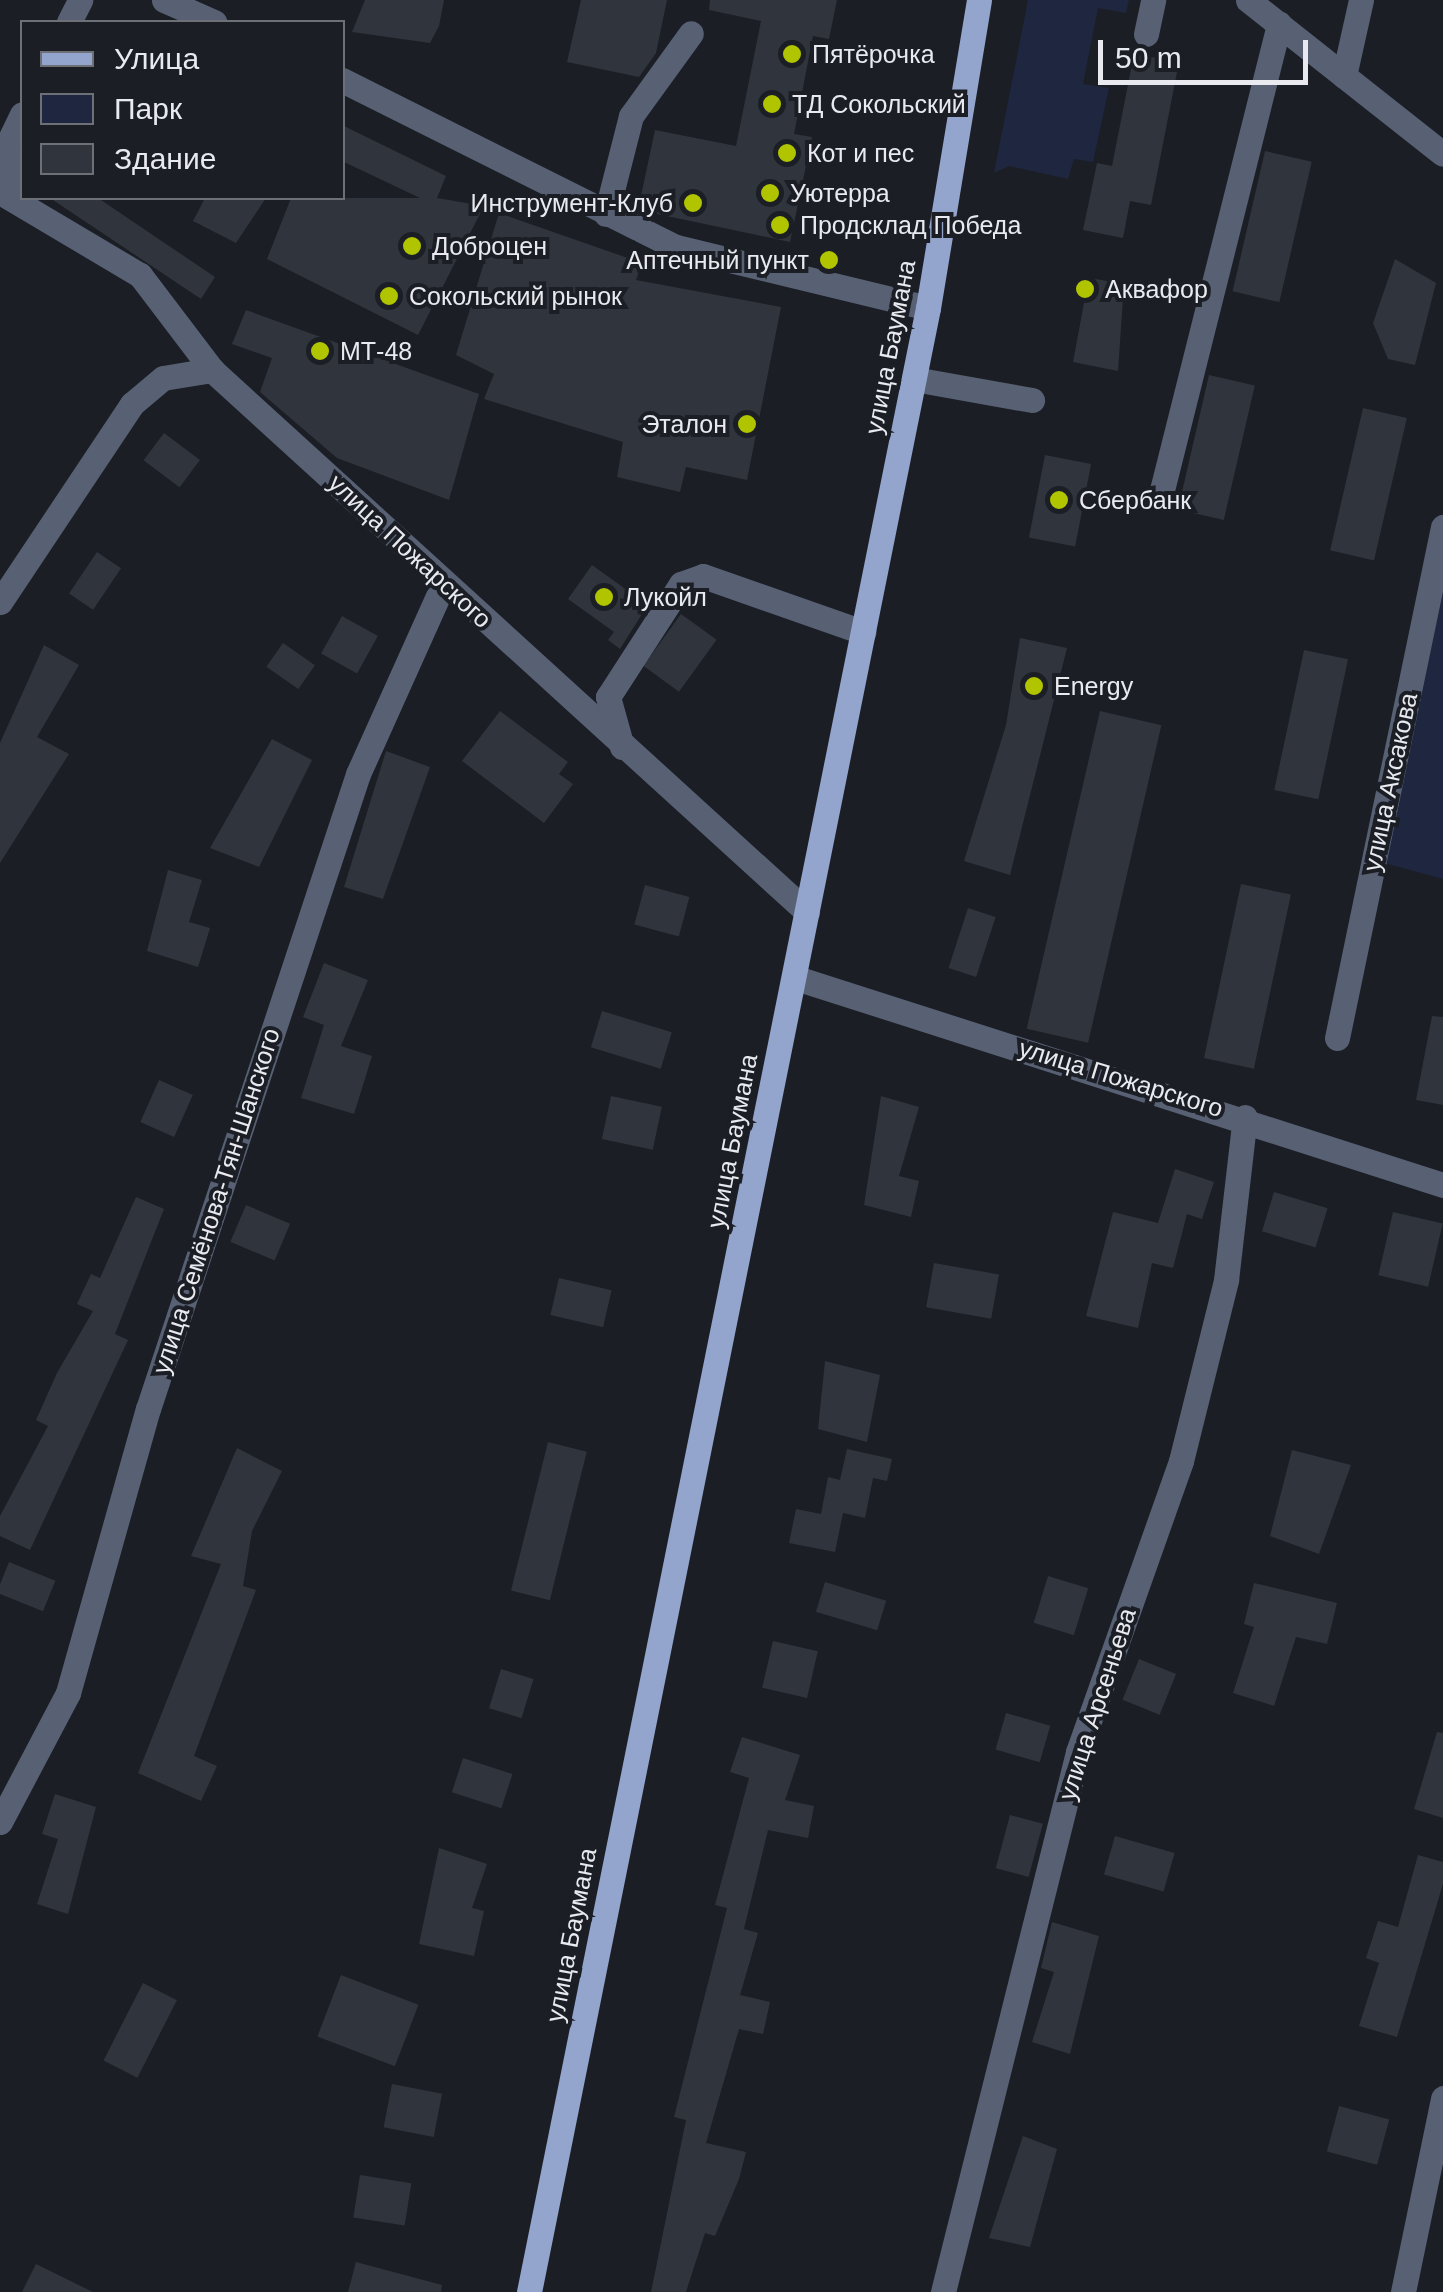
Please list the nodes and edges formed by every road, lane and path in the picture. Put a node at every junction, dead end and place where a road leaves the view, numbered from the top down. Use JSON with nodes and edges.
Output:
{"nodes":[{"id":1,"x":164,"y":0,"type":"edge"},
{"id":2,"x":978,"y":0,"type":"edge"},
{"id":3,"x":1153,"y":0,"type":"edge"},
{"id":4,"x":1248,"y":0,"type":"edge"},
{"id":5,"x":1361,"y":0,"type":"edge"},
{"id":6,"x":209,"y":20,"type":"edge"},
{"id":7,"x":1279,"y":24,"type":"junction"},
{"id":8,"x":691,"y":34,"type":"dead end"},
{"id":9,"x":1146,"y":34,"type":"dead end"},
{"id":10,"x":1344,"y":76,"type":"junction"},
{"id":11,"x":345,"y":82,"type":"edge"},
{"id":12,"x":20,"y":118,"type":"edge"},
{"id":13,"x":1443,"y":154,"type":"edge"},
{"id":14,"x":7,"y":195,"type":"edge"},
{"id":15,"x":606,"y":214,"type":"junction"},
{"id":16,"x":928,"y":308,"type":"junction"},
{"id":17,"x":212,"y":370,"type":"junction"},
{"id":18,"x":914,"y":379,"type":"junction"},
{"id":19,"x":1032,"y":400,"type":"dead end"},
{"id":20,"x":1160,"y":498,"type":"dead end"},
{"id":21,"x":1443,"y":526,"type":"edge"},
{"id":22,"x":444,"y":583,"type":"junction"},
{"id":23,"x":0,"y":602,"type":"edge"},
{"id":24,"x":863,"y":632,"type":"junction"},
{"id":25,"x":622,"y":746,"type":"junction"},
{"id":26,"x":806,"y":912,"type":"junction"},
{"id":27,"x":796,"y":978,"type":"junction"},
{"id":28,"x":1337,"y":1038,"type":"dead end"},
{"id":29,"x":1245,"y":1116,"type":"junction"},
{"id":30,"x":1443,"y":1185,"type":"edge"},
{"id":31,"x":0,"y":1822,"type":"edge"},
{"id":32,"x":1443,"y":2098,"type":"edge"},
{"id":33,"x":529,"y":2292,"type":"edge"},
{"id":34,"x":943,"y":2292,"type":"edge"},
{"id":35,"x":1403,"y":2292,"type":"edge"}],
"edges":[{"from":1,"to":6,"type":"street"},
{"from":2,"to":16,"type":"main road","name":"улица Баумана"},
{"from":3,"to":9,"type":"street"},
{"from":4,"to":7,"type":"street"},
{"from":5,"to":10,"type":"street"},
{"from":7,"to":10,"type":"street"},
{"from":7,"to":20,"type":"street"},
{"from":8,"to":15,"type":"street"},
{"from":10,"to":13,"type":"street"},
{"from":11,"to":15,"type":"street"},
{"from":12,"to":14,"type":"street"},
{"from":14,"to":17,"type":"street","name":"улица Пожарского"},
{"from":15,"to":16,"type":"street"},
{"from":16,"to":18,"type":"main road","name":"улица Баумана"},
{"from":17,"to":22,"type":"street","name":"улица Пожарского"},
{"from":17,"to":23,"type":"street"},
{"from":18,"to":19,"type":"street"},
{"from":18,"to":24,"type":"main road","name":"улица Баумана"},
{"from":21,"to":28,"type":"street","name":"улица Аксакова"},
{"from":22,"to":25,"type":"street","name":"улица Пожарского"},
{"from":22,"to":31,"type":"street","name":"улица Семёнова-Тян-Шанского"},
{"from":24,"to":25,"type":"street"},
{"from":24,"to":26,"type":"main road","name":"улица Баумана"},
{"from":25,"to":26,"type":"street","name":"улица Пожарского"},
{"from":26,"to":27,"type":"main road","name":"улица Баумана"},
{"from":27,"to":29,"type":"street","name":"улица Пожарского"},
{"from":27,"to":33,"type":"main road","name":"улица Баумана"},
{"from":29,"to":30,"type":"street","name":"улица Пожарского"},
{"from":29,"to":34,"type":"street","name":"улица Арсеньева"},
{"from":32,"to":35,"type":"street"}]}
